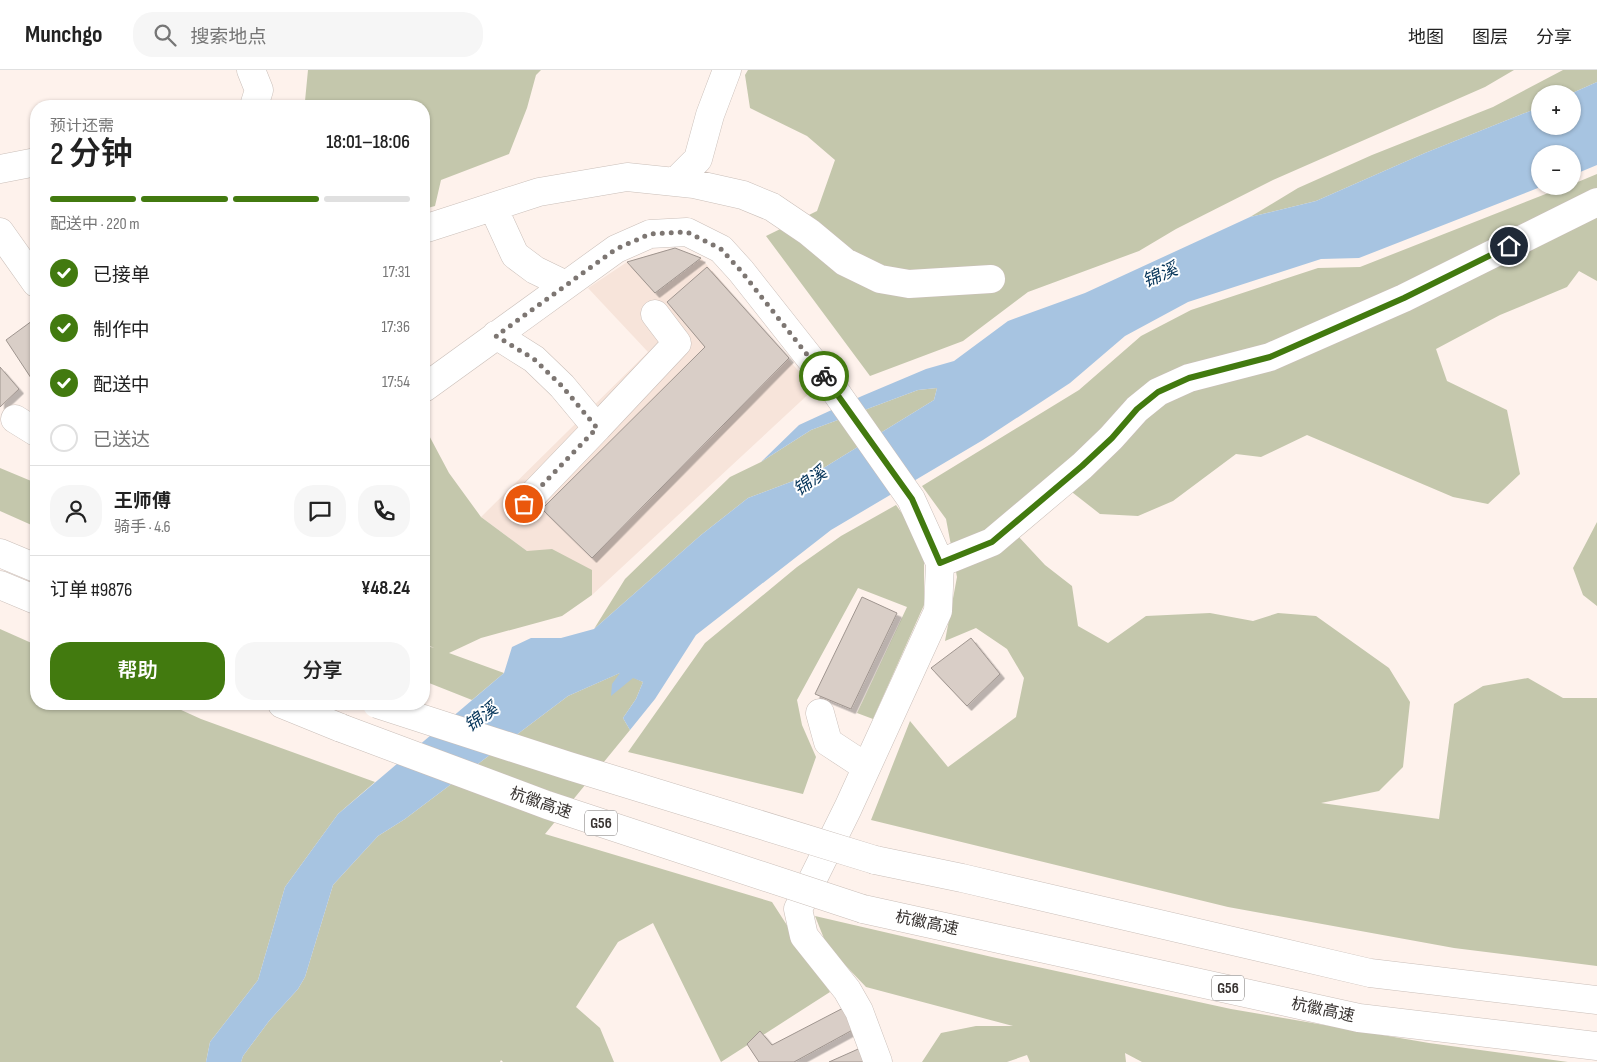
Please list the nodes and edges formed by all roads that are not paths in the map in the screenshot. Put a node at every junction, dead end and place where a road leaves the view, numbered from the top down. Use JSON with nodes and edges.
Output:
{"nodes":[{"id":1,"x":251,"y":70,"type":"edge"},
{"id":2,"x":727,"y":70,"type":"edge"},
{"id":3,"x":256,"y":100,"type":"edge"},
{"id":4,"x":30,"y":163,"type":"edge"},
{"id":5,"x":0,"y":170,"type":"edge"},
{"id":6,"x":675,"y":182,"type":"junction"},
{"id":7,"x":1597,"y":202,"type":"edge"},
{"id":8,"x":492,"y":207,"type":"junction"},
{"id":9,"x":430,"y":227,"type":"edge"},
{"id":10,"x":0,"y":232,"type":"edge"},
{"id":11,"x":30,"y":274,"type":"edge"},
{"id":12,"x":991,"y":279,"type":"dead end"},
{"id":13,"x":566,"y":285,"type":"junction"},
{"id":14,"x":655,"y":314,"type":"dead end"},
{"id":15,"x":496,"y":336,"type":"junction"},
{"id":16,"x":430,"y":384,"type":"edge"},
{"id":17,"x":597,"y":428,"type":"junction"},
{"id":18,"x":524,"y":504,"type":"dead end"},
{"id":19,"x":0,"y":553,"type":"edge"},
{"id":20,"x":940,"y":563,"type":"junction"},
{"id":21,"x":30,"y":566,"type":"edge"},
{"id":22,"x":0,"y":585,"type":"edge"},
{"id":23,"x":30,"y":598,"type":"edge"},
{"id":24,"x":297,"y":710,"type":"edge"},
{"id":25,"x":395,"y":710,"type":"edge"},
{"id":26,"x":820,"y":713,"type":"dead end"},
{"id":27,"x":866,"y":767,"type":"junction"},
{"id":28,"x":1597,"y":1000,"type":"edge"},
{"id":29,"x":1597,"y":1046,"type":"edge"},
{"id":30,"x":878,"y":1062,"type":"edge"}],
"edges":[{"from":1,"to":3,"type":"main road"},
{"from":2,"to":6,"type":"main road"},
{"from":4,"to":5,"type":"main road"},
{"from":6,"to":8,"type":"main road"},
{"from":6,"to":12,"type":"main road"},
{"from":7,"to":20,"type":"main road"},
{"from":8,"to":9,"type":"main road"},
{"from":8,"to":13,"type":"main road"},
{"from":10,"to":11,"type":"main road"},
{"from":13,"to":15,"type":"main road"},
{"from":13,"to":20,"type":"main road"},
{"from":14,"to":17,"type":"main road"},
{"from":15,"to":16,"type":"main road"},
{"from":15,"to":17,"type":"main road"},
{"from":17,"to":18,"type":"main road"},
{"from":19,"to":21,"type":"main road"},
{"from":20,"to":27,"type":"main road"},
{"from":22,"to":23,"type":"main road"},
{"from":24,"to":29,"type":"main road","name":"杭徽高速","number":"G56","bridge":true},
{"from":25,"to":28,"type":"main road","bridge":true},
{"from":26,"to":27,"type":"main road"},
{"from":27,"to":30,"type":"main road"}]}
